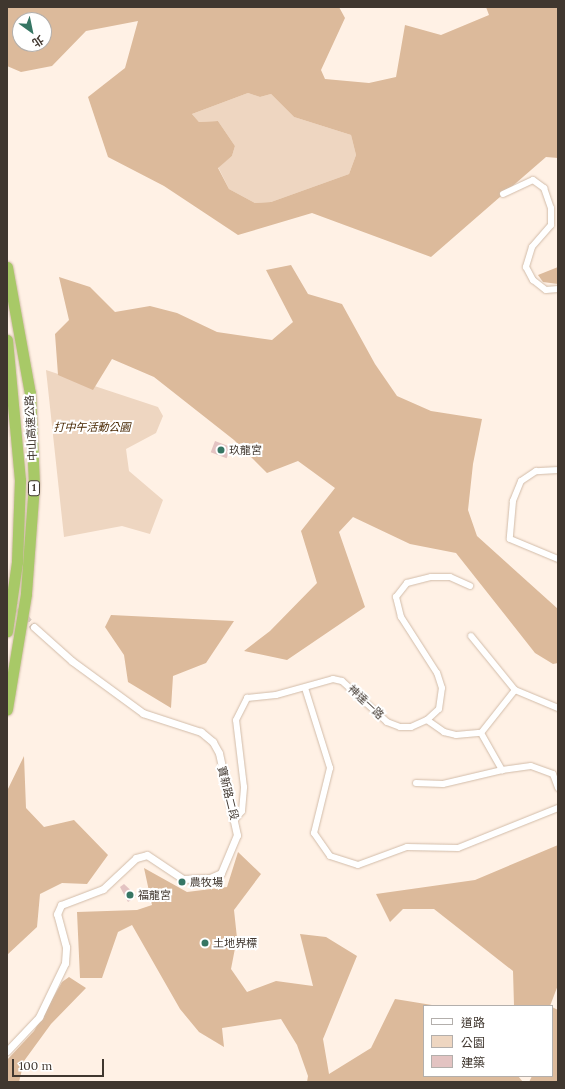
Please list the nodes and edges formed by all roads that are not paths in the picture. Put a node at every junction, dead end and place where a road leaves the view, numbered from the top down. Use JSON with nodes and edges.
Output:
{"nodes":[{"id":1,"x":503,"y":194,"type":"dead end"},
{"id":2,"x":7,"y":268,"type":"edge"},
{"id":3,"x":558,"y":289,"type":"edge"},
{"id":4,"x":7,"y":340,"type":"edge"},
{"id":5,"x":558,"y":470,"type":"edge"},
{"id":6,"x":558,"y":559,"type":"edge"},
{"id":7,"x":470,"y":586,"type":"dead end"},
{"id":8,"x":34,"y":627,"type":"tunnel mouth"},
{"id":9,"x":7,"y":631,"type":"edge"},
{"id":10,"x":471,"y":636,"type":"dead end"},
{"id":11,"x":305,"y":688,"type":"junction"},
{"id":12,"x":516,"y":690,"type":"junction"},
{"id":13,"x":558,"y":708,"type":"edge"},
{"id":14,"x":7,"y":709,"type":"edge"},
{"id":15,"x":427,"y":720,"type":"junction"},
{"id":16,"x":481,"y":733,"type":"junction"},
{"id":17,"x":502,"y":770,"type":"junction"},
{"id":18,"x":416,"y":783,"type":"dead end"},
{"id":19,"x":558,"y":787,"type":"edge"},
{"id":20,"x":558,"y":808,"type":"edge"},
{"id":21,"x":236,"y":818,"type":"junction"},
{"id":22,"x":7,"y":1051,"type":"edge"}],
"edges":[{"from":1,"to":3,"type":"street"},
{"from":2,"to":14,"type":"highway","name":"中山高速公路","number":"1"},
{"from":4,"to":9,"type":"highway","name":"中山高速公路","number":"1"},
{"from":5,"to":6,"type":"street"},
{"from":7,"to":15,"type":"street"},
{"from":8,"to":21,"type":"street","name":"寶新路二段"},
{"from":10,"to":12,"type":"street"},
{"from":11,"to":15,"type":"street","name":"神達一路"},
{"from":11,"to":20,"type":"street"},
{"from":11,"to":21,"type":"street","name":"神達一路"},
{"from":12,"to":13,"type":"street"},
{"from":12,"to":16,"type":"street"},
{"from":15,"to":16,"type":"street"},
{"from":16,"to":17,"type":"street"},
{"from":17,"to":18,"type":"street"},
{"from":17,"to":19,"type":"street"},
{"from":21,"to":22,"type":"street","name":"寶新路二段"}]}
